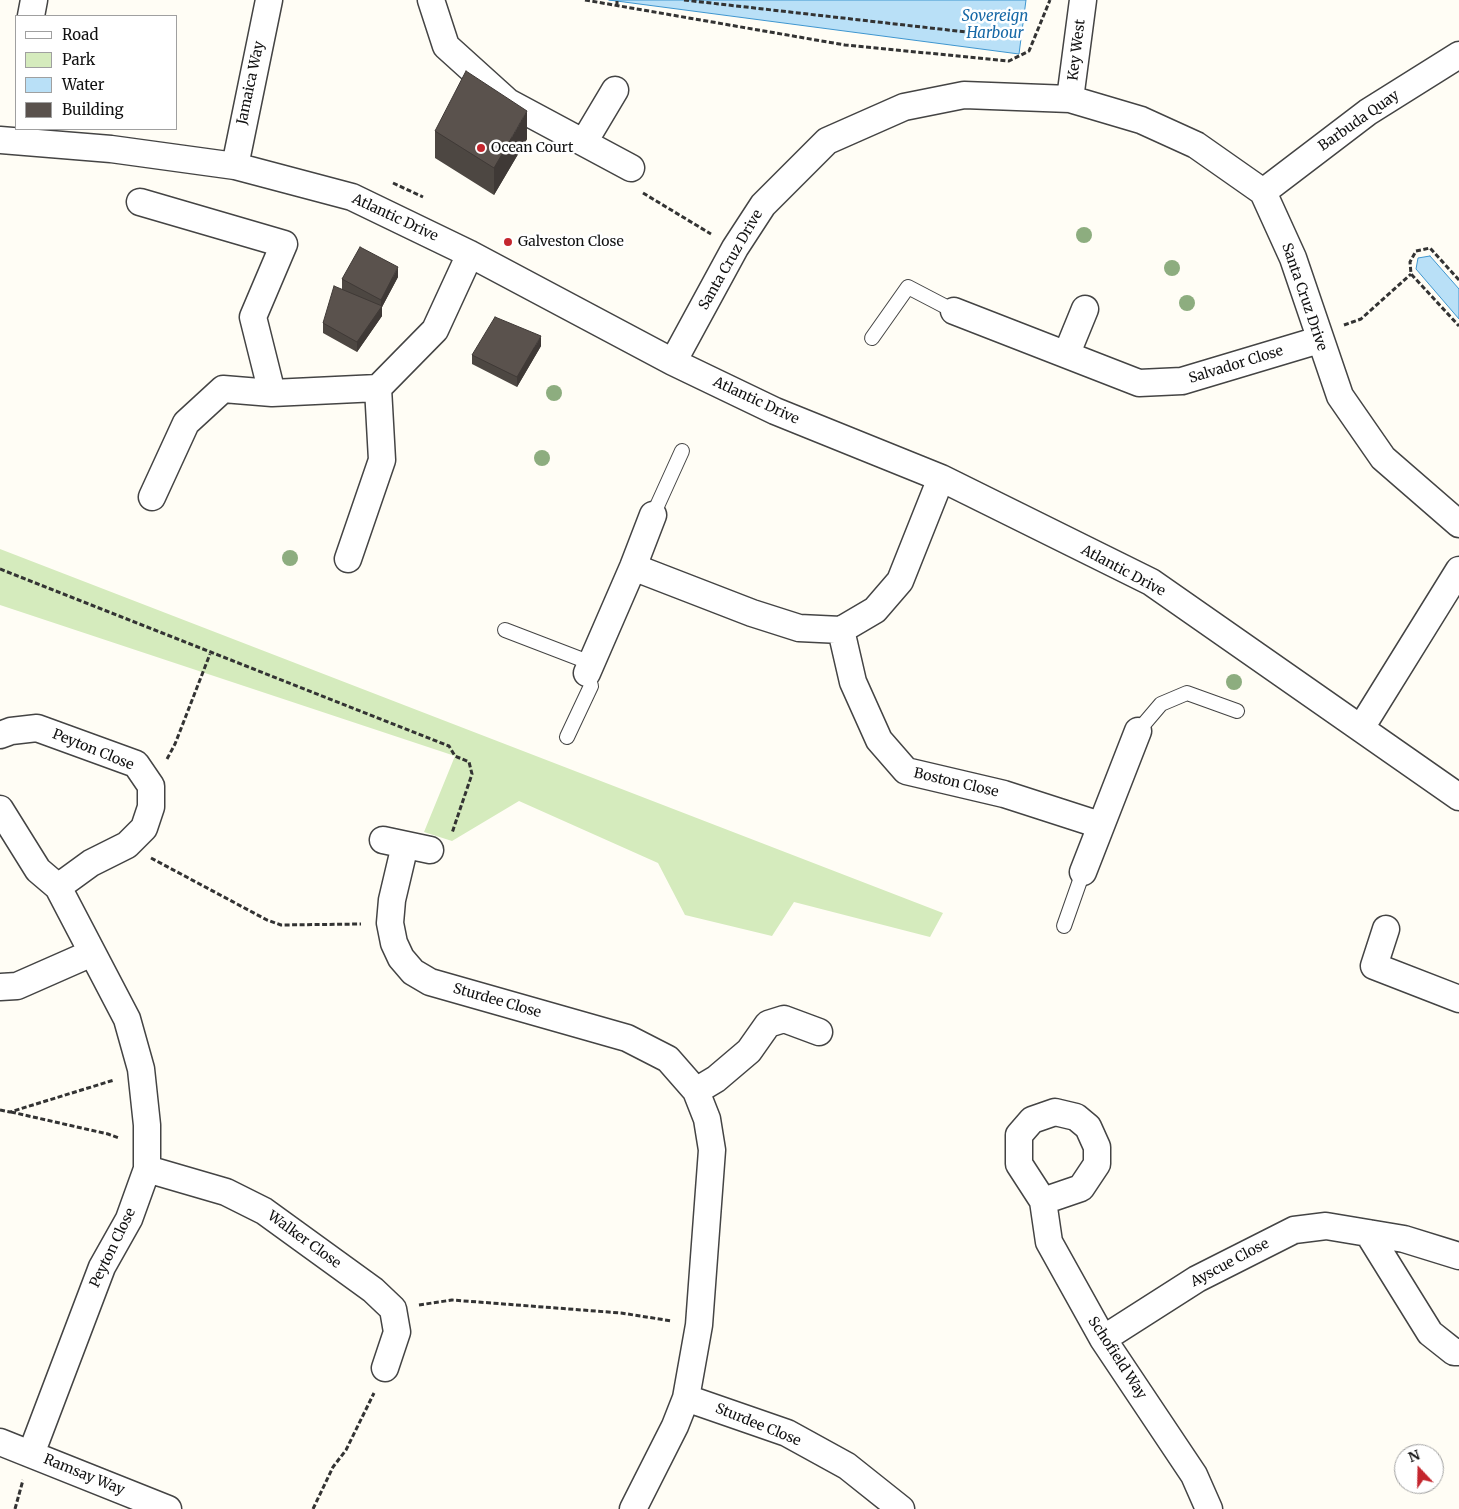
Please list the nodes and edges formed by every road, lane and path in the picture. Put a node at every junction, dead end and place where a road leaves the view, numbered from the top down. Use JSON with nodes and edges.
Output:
{"nodes":[{"id":1,"x":34,"y":0,"type":"edge"},
{"id":2,"x":269,"y":0,"type":"edge"},
{"id":3,"x":432,"y":0,"type":"edge"},
{"id":4,"x":584,"y":0,"type":"edge"},
{"id":5,"x":617,"y":0,"type":"edge"},
{"id":6,"x":684,"y":0,"type":"edge"},
{"id":7,"x":1050,"y":0,"type":"edge"},
{"id":8,"x":1083,"y":0,"type":"edge"},
{"id":9,"x":617,"y":6,"type":"junction"},
{"id":10,"x":31,"y":15,"type":"edge"},
{"id":11,"x":1010,"y":37,"type":"dead end"},
{"id":12,"x":1459,"y":55,"type":"edge"},
{"id":13,"x":615,"y":90,"type":"dead end"},
{"id":14,"x":1070,"y":99,"type":"junction"},
{"id":15,"x":0,"y":140,"type":"edge"},
{"id":16,"x":584,"y":142,"type":"junction"},
{"id":17,"x":235,"y":166,"type":"junction"},
{"id":18,"x":631,"y":168,"type":"joint"},
{"id":19,"x":1263,"y":192,"type":"junction"},
{"id":20,"x":140,"y":202,"type":"dead end"},
{"id":21,"x":735,"y":248,"type":"junction"},
{"id":22,"x":470,"y":254,"type":"junction"},
{"id":23,"x":1411,"y":274,"type":"junction"},
{"id":24,"x":1459,"y":280,"type":"edge"},
{"id":25,"x":1086,"y":309,"type":"dead end"},
{"id":26,"x":954,"y":311,"type":"joint"},
{"id":27,"x":1459,"y":326,"type":"edge"},
{"id":28,"x":1318,"y":337,"type":"junction"},
{"id":29,"x":872,"y":338,"type":"dead end"},
{"id":30,"x":1067,"y":353,"type":"junction"},
{"id":31,"x":673,"y":362,"type":"junction"},
{"id":32,"x":378,"y":388,"type":"junction"},
{"id":33,"x":272,"y":393,"type":"junction"},
{"id":34,"x":682,"y":451,"type":"dead end"},
{"id":35,"x":941,"y":478,"type":"junction"},
{"id":36,"x":152,"y":497,"type":"dead end"},
{"id":37,"x":653,"y":515,"type":"joint"},
{"id":38,"x":1459,"y":524,"type":"edge"},
{"id":39,"x":348,"y":559,"type":"dead end"},
{"id":40,"x":633,"y":567,"type":"junction"},
{"id":41,"x":0,"y":569,"type":"edge"},
{"id":42,"x":1459,"y":570,"type":"edge"},
{"id":43,"x":505,"y":630,"type":"dead end"},
{"id":44,"x":841,"y":630,"type":"junction"},
{"id":45,"x":210,"y":654,"type":"junction"},
{"id":46,"x":589,"y":668,"type":"junction"},
{"id":47,"x":1237,"y":711,"type":"dead end"},
{"id":48,"x":1361,"y":728,"type":"junction"},
{"id":49,"x":1138,"y":731,"type":"joint"},
{"id":50,"x":0,"y":735,"type":"edge"},
{"id":51,"x":567,"y":737,"type":"dead end"},
{"id":52,"x":151,"y":786,"type":"junction"},
{"id":53,"x":1459,"y":797,"type":"edge"},
{"id":54,"x":0,"y":809,"type":"edge"},
{"id":55,"x":1100,"y":825,"type":"junction"},
{"id":56,"x":127,"y":845,"type":"junction"},
{"id":57,"x":406,"y":845,"type":"joint"},
{"id":58,"x":1083,"y":872,"type":"joint"},
{"id":59,"x":58,"y":887,"type":"junction"},
{"id":60,"x":390,"y":923,"type":"junction"},
{"id":61,"x":1064,"y":926,"type":"dead end"},
{"id":62,"x":1386,"y":929,"type":"dead end"},
{"id":63,"x":92,"y":954,"type":"junction"},
{"id":64,"x":0,"y":987,"type":"edge"},
{"id":65,"x":1459,"y":999,"type":"edge"},
{"id":66,"x":819,"y":1032,"type":"dead end"},
{"id":67,"x":141,"y":1069,"type":"junction"},
{"id":68,"x":696,"y":1091,"type":"junction"},
{"id":69,"x":0,"y":1110,"type":"edge"},
{"id":70,"x":10,"y":1112,"type":"junction"},
{"id":71,"x":147,"y":1159,"type":"junction"},
{"id":72,"x":1043,"y":1201,"type":"dead end"},
{"id":73,"x":1368,"y":1234,"type":"junction"},
{"id":74,"x":1459,"y":1256,"type":"edge"},
{"id":75,"x":393,"y":1309,"type":"junction"},
{"id":76,"x":699,"y":1325,"type":"junction"},
{"id":77,"x":1103,"y":1339,"type":"junction"},
{"id":78,"x":1459,"y":1352,"type":"edge"},
{"id":79,"x":385,"y":1368,"type":"joint"},
{"id":80,"x":686,"y":1398,"type":"junction"},
{"id":81,"x":0,"y":1442,"type":"edge"},
{"id":82,"x":32,"y":1454,"type":"junction"},
{"id":83,"x":168,"y":1509,"type":"edge"},
{"id":84,"x":313,"y":1509,"type":"edge"},
{"id":85,"x":633,"y":1509,"type":"edge"},
{"id":86,"x":901,"y":1509,"type":"edge"},
{"id":87,"x":1209,"y":1509,"type":"edge"}],
"edges":[{"from":1,"to":10,"type":"street"},
{"from":2,"to":17,"type":"street","name":"Jamaica Way"},
{"from":3,"to":16,"type":"street"},
{"from":4,"to":9,"type":"path"},
{"from":5,"to":9,"type":"path"},
{"from":6,"to":11,"type":"path"},
{"from":7,"to":9,"type":"path"},
{"from":8,"to":14,"type":"street","name":"Key West"},
{"from":12,"to":19,"type":"street","name":"Barbuda Quay"},
{"from":13,"to":16,"type":"street"},
{"from":14,"to":19,"type":"street","name":"Santa Cruz Drive"},
{"from":14,"to":21,"type":"street","name":"Santa Cruz Drive"},
{"from":15,"to":17,"type":"street","name":"Atlantic Drive"},
{"from":16,"to":18,"type":"street"},
{"from":17,"to":22,"type":"street","name":"Atlantic Drive"},
{"from":18,"to":21,"type":"path"},
{"from":19,"to":28,"type":"street","name":"Santa Cruz Drive"},
{"from":20,"to":33,"type":"street"},
{"from":21,"to":31,"type":"street","name":"Santa Cruz Drive"},
{"from":22,"to":31,"type":"street","name":"Atlantic Drive"},
{"from":22,"to":32,"type":"street"},
{"from":23,"to":24,"type":"path"},
{"from":23,"to":27,"type":"path"},
{"from":23,"to":28,"type":"path"},
{"from":25,"to":30,"type":"street"},
{"from":26,"to":29,"type":"lane"},
{"from":26,"to":30,"type":"street","name":"Salvador Close"},
{"from":28,"to":30,"type":"street","name":"Salvador Close"},
{"from":28,"to":38,"type":"street","name":"Santa Cruz Drive"},
{"from":31,"to":35,"type":"street","name":"Atlantic Drive"},
{"from":32,"to":33,"type":"street"},
{"from":32,"to":39,"type":"street"},
{"from":33,"to":36,"type":"street"},
{"from":34,"to":37,"type":"lane"},
{"from":35,"to":44,"type":"street"},
{"from":35,"to":48,"type":"street","name":"Atlantic Drive"},
{"from":37,"to":40,"type":"street"},
{"from":40,"to":44,"type":"street"},
{"from":40,"to":46,"type":"street"},
{"from":41,"to":45,"type":"path"},
{"from":42,"to":48,"type":"street"},
{"from":43,"to":46,"type":"lane"},
{"from":44,"to":55,"type":"street","name":"Boston Close"},
{"from":45,"to":52,"type":"path"},
{"from":45,"to":57,"type":"path"},
{"from":46,"to":51,"type":"lane"},
{"from":47,"to":49,"type":"lane"},
{"from":48,"to":53,"type":"street","name":"Atlantic Drive"},
{"from":49,"to":55,"type":"street"},
{"from":50,"to":52,"type":"street","name":"Peyton Close"},
{"from":52,"to":56,"type":"street"},
{"from":54,"to":59,"type":"street","name":"Peyton Close"},
{"from":55,"to":58,"type":"street"},
{"from":56,"to":59,"type":"street"},
{"from":56,"to":60,"type":"path"},
{"from":57,"to":60,"type":"street","name":"Sturdee Close"},
{"from":58,"to":61,"type":"lane"},
{"from":59,"to":63,"type":"street","name":"Peyton Close"},
{"from":60,"to":68,"type":"street","name":"Sturdee Close"},
{"from":62,"to":65,"type":"street"},
{"from":63,"to":64,"type":"street"},
{"from":63,"to":67,"type":"street","name":"Peyton Close"},
{"from":66,"to":68,"type":"street"},
{"from":67,"to":70,"type":"path"},
{"from":67,"to":71,"type":"street","name":"Peyton Close"},
{"from":68,"to":76,"type":"street","name":"Sturdee Close"},
{"from":69,"to":70,"type":"path"},
{"from":70,"to":71,"type":"path"},
{"from":71,"to":75,"type":"street","name":"Walker Close"},
{"from":71,"to":82,"type":"street","name":"Peyton Close"},
{"from":72,"to":77,"type":"street","name":"Schofield Way"},
{"from":73,"to":74,"type":"street","name":"Ayscue Close"},
{"from":73,"to":77,"type":"street","name":"Ayscue Close"},
{"from":73,"to":78,"type":"street"},
{"from":75,"to":76,"type":"path"},
{"from":75,"to":79,"type":"street"},
{"from":76,"to":80,"type":"street","name":"Sturdee Close"},
{"from":77,"to":87,"type":"street","name":"Schofield Way"},
{"from":79,"to":84,"type":"path"},
{"from":80,"to":85,"type":"street","name":"Sturdee Close"},
{"from":80,"to":86,"type":"street","name":"Sturdee Close"},
{"from":81,"to":82,"type":"street","name":"Ramsay Way"},
{"from":82,"to":83,"type":"street","name":"Ramsay Way"}]}
